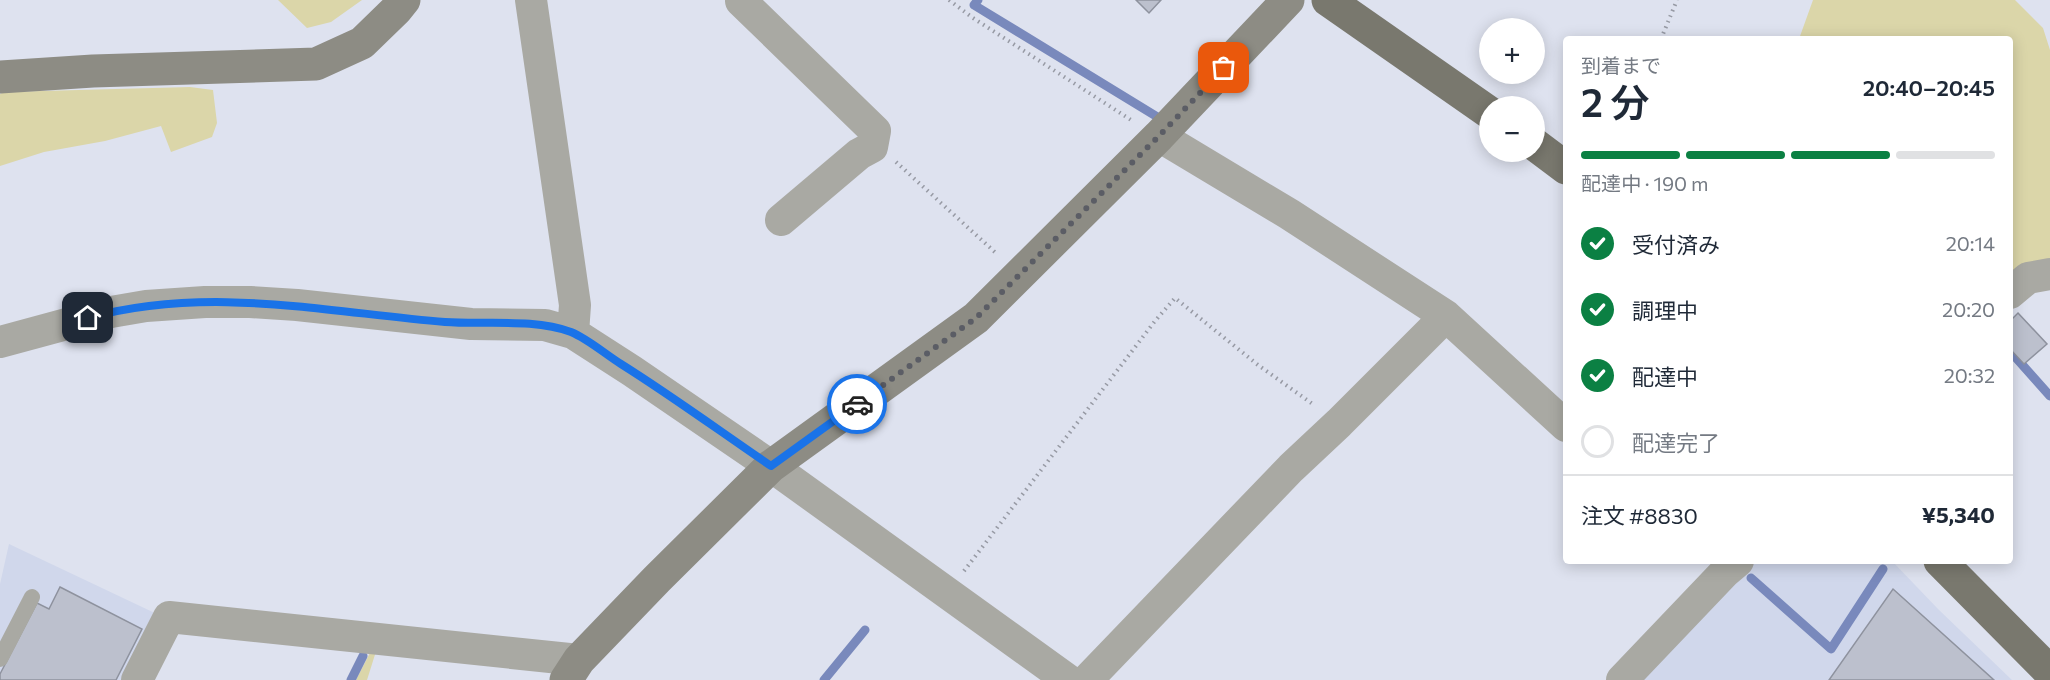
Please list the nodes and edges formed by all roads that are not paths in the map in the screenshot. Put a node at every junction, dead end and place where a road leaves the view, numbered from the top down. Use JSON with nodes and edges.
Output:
{"nodes":[{"id":1,"x":404,"y":0,"type":"edge"},
{"id":2,"x":531,"y":0,"type":"edge"},
{"id":3,"x":1288,"y":0,"type":"edge"},
{"id":4,"x":1328,"y":0,"type":"edge"},
{"id":5,"x":741,"y":2,"type":"dead end"},
{"id":6,"x":0,"y":77,"type":"edge"},
{"id":7,"x":1479,"y":105,"type":"edge"},
{"id":8,"x":1159,"y":136,"type":"junction"},
{"id":9,"x":1545,"y":152,"type":"edge"},
{"id":10,"x":1563,"y":166,"type":"edge"},
{"id":11,"x":781,"y":220,"type":"dead end"},
{"id":12,"x":2050,"y":274,"type":"edge"},
{"id":13,"x":2013,"y":290,"type":"edge"},
{"id":14,"x":1446,"y":316,"type":"junction"},
{"id":15,"x":573,"y":333,"type":"junction"},
{"id":16,"x":0,"y":342,"type":"edge"},
{"id":17,"x":1563,"y":423,"type":"edge"},
{"id":18,"x":771,"y":466,"type":"junction"},
{"id":19,"x":1943,"y":564,"type":"edge"},
{"id":20,"x":1725,"y":565,"type":"edge"},
{"id":21,"x":32,"y":597,"type":"dead end"},
{"id":22,"x":0,"y":659,"type":"edge"},
{"id":23,"x":572,"y":670,"type":"edge"},
{"id":24,"x":2050,"y":672,"type":"edge"},
{"id":25,"x":137,"y":680,"type":"edge"},
{"id":26,"x":1068,"y":680,"type":"edge"},
{"id":27,"x":1087,"y":680,"type":"edge"},
{"id":28,"x":1622,"y":680,"type":"edge"}],
"edges":[{"from":1,"to":6,"type":"street"},
{"from":2,"to":15,"type":"street"},
{"from":3,"to":8,"type":"street"},
{"from":4,"to":7,"type":"main road"},
{"from":5,"to":11,"type":"street"},
{"from":8,"to":14,"type":"street"},
{"from":8,"to":18,"type":"street"},
{"from":9,"to":10,"type":"main road"},
{"from":12,"to":13,"type":"street"},
{"from":14,"to":17,"type":"street"},
{"from":14,"to":27,"type":"street"},
{"from":15,"to":16,"type":"street"},
{"from":15,"to":18,"type":"street"},
{"from":18,"to":23,"type":"street"},
{"from":18,"to":26,"type":"street"},
{"from":19,"to":24,"type":"main road"},
{"from":20,"to":28,"type":"street"},
{"from":21,"to":22,"type":"lane"},
{"from":23,"to":25,"type":"street"}]}
